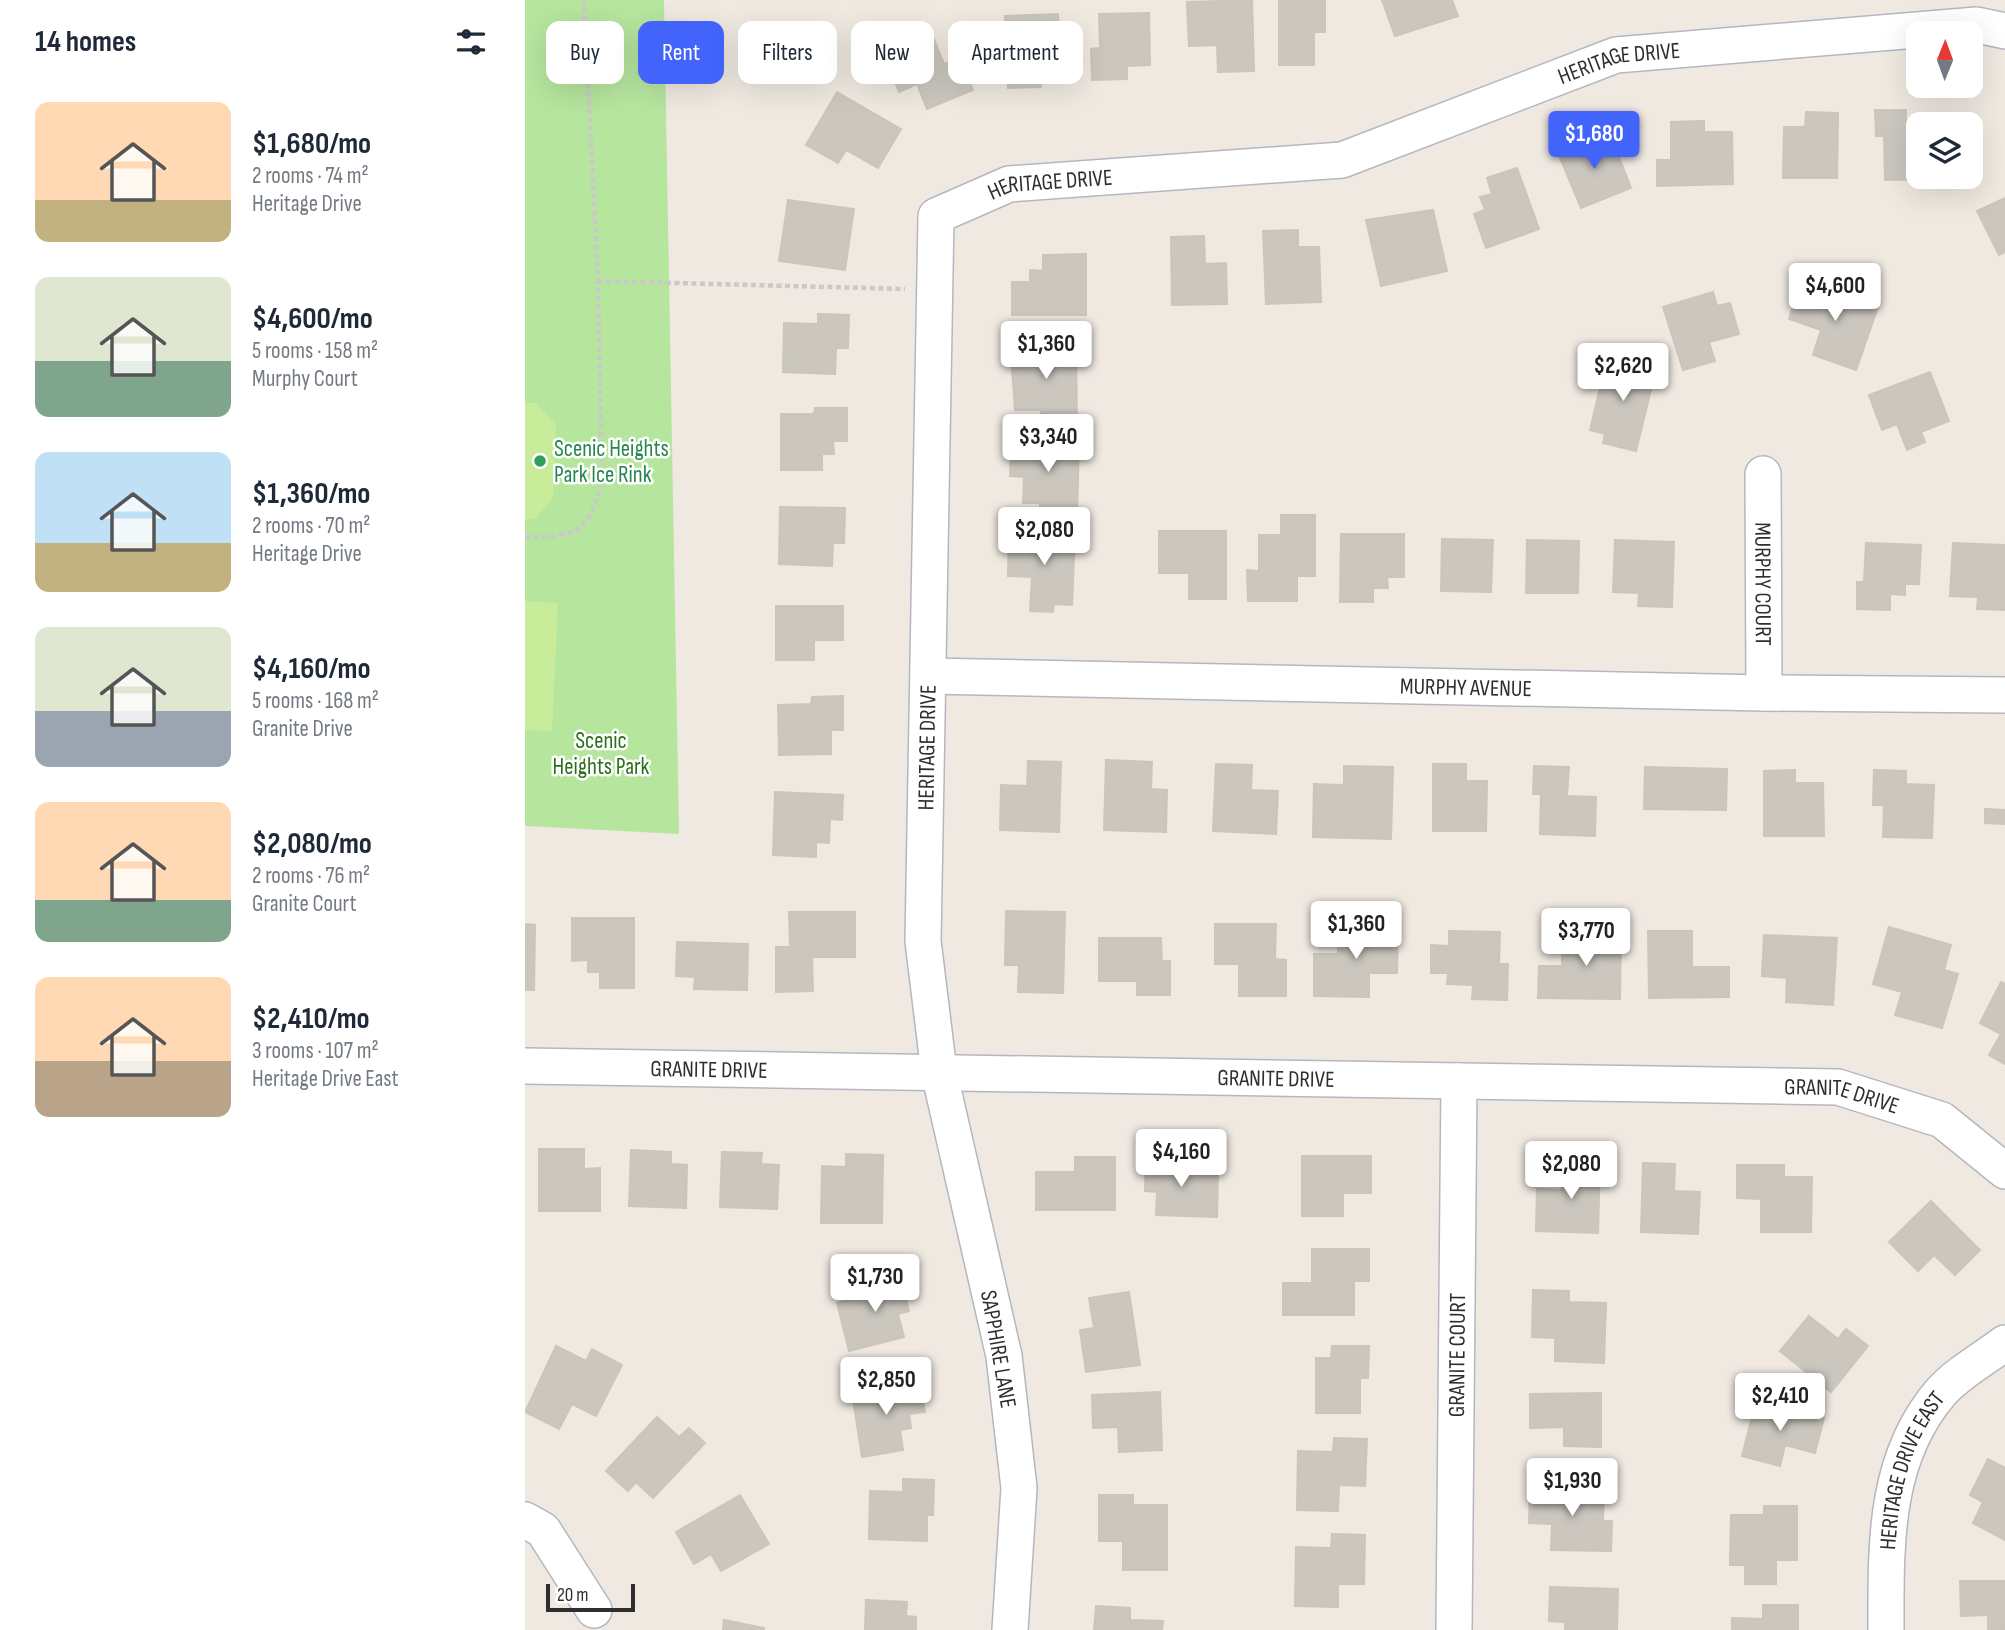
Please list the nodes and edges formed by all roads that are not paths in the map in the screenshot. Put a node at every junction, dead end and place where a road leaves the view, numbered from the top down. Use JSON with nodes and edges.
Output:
{"nodes":[{"id":1,"x":2005,"y":31,"type":"edge"},
{"id":2,"x":1763,"y":474,"type":"dead end"},
{"id":3,"x":929,"y":676,"type":"junction"},
{"id":4,"x":1765,"y":693,"type":"junction"},
{"id":5,"x":2005,"y":695,"type":"edge"},
{"id":6,"x":525,"y":1066,"type":"edge"},
{"id":7,"x":939,"y":1072,"type":"junction"},
{"id":8,"x":1459,"y":1081,"type":"junction"},
{"id":9,"x":2005,"y":1171,"type":"edge"},
{"id":10,"x":2005,"y":1343,"type":"edge"},
{"id":11,"x":525,"y":1521,"type":"edge"},
{"id":12,"x":594,"y":1610,"type":"dead end"},
{"id":13,"x":1010,"y":1630,"type":"edge"},
{"id":14,"x":1454,"y":1630,"type":"edge"},
{"id":15,"x":1886,"y":1630,"type":"edge"}],
"edges":[{"from":1,"to":3,"type":"street","name":"HERITAGE DRIVE"},
{"from":2,"to":4,"type":"street","name":"MURPHY COURT"},
{"from":3,"to":4,"type":"street","name":"MURPHY AVENUE"},
{"from":3,"to":7,"type":"street","name":"HERITAGE DRIVE"},
{"from":4,"to":5,"type":"street","name":"MURPHY AVENUE"},
{"from":6,"to":7,"type":"street","name":"GRANITE DRIVE"},
{"from":7,"to":8,"type":"street","name":"GRANITE DRIVE"},
{"from":7,"to":13,"type":"street","name":"SAPPHIRE LANE"},
{"from":8,"to":9,"type":"street","name":"GRANITE DRIVE"},
{"from":8,"to":14,"type":"street","name":"GRANITE COURT"},
{"from":10,"to":15,"type":"street","name":"HERITAGE DRIVE EAST"},
{"from":11,"to":12,"type":"street"}]}
